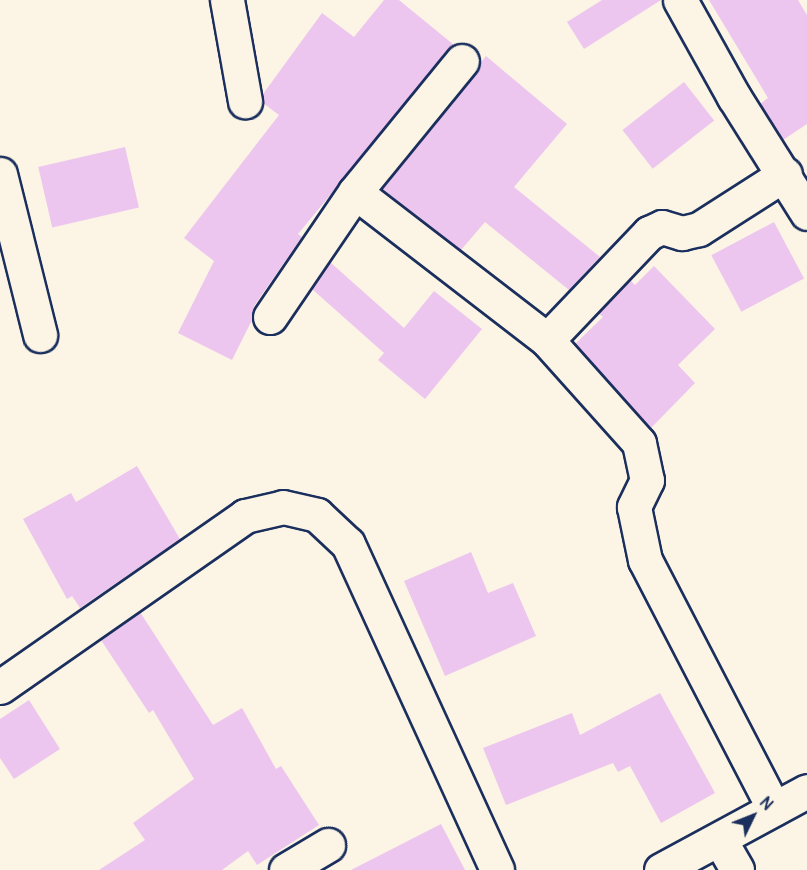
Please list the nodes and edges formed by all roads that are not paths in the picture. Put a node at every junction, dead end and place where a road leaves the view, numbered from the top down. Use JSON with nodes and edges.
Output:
{"nodes":[{"id":1,"x":227,"y":0,"type":"edge"},
{"id":2,"x":680,"y":0,"type":"edge"},
{"id":3,"x":462,"y":61,"type":"dead end"},
{"id":4,"x":245,"y":101,"type":"dead end"},
{"id":5,"x":0,"y":174,"type":"edge"},
{"id":6,"x":785,"y":174,"type":"junction"},
{"id":7,"x":355,"y":192,"type":"junction"},
{"id":8,"x":807,"y":213,"type":"edge"},
{"id":9,"x":270,"y":317,"type":"dead end"},
{"id":10,"x":40,"y":335,"type":"dead end"},
{"id":11,"x":547,"y":340,"type":"junction"},
{"id":12,"x":0,"y":687,"type":"edge"},
{"id":13,"x":807,"y":791,"type":"edge"},
{"id":14,"x":774,"y":809,"type":"junction"},
{"id":15,"x":720,"y":840,"type":"junction"},
{"id":16,"x":328,"y":844,"type":"dead end"},
{"id":17,"x":286,"y":870,"type":"edge"},
{"id":18,"x":497,"y":870,"type":"edge"},
{"id":19,"x":662,"y":870,"type":"edge"},
{"id":20,"x":737,"y":870,"type":"edge"}],
"edges":[{"from":1,"to":4,"type":"street"},
{"from":2,"to":6,"type":"street"},
{"from":3,"to":7,"type":"street"},
{"from":5,"to":10,"type":"street"},
{"from":6,"to":8,"type":"street"},
{"from":6,"to":11,"type":"street"},
{"from":7,"to":9,"type":"street"},
{"from":7,"to":11,"type":"street"},
{"from":11,"to":14,"type":"street"},
{"from":12,"to":18,"type":"street"},
{"from":13,"to":14,"type":"street"},
{"from":14,"to":15,"type":"street"},
{"from":15,"to":19,"type":"street"},
{"from":15,"to":20,"type":"street"},
{"from":16,"to":17,"type":"street"}]}
